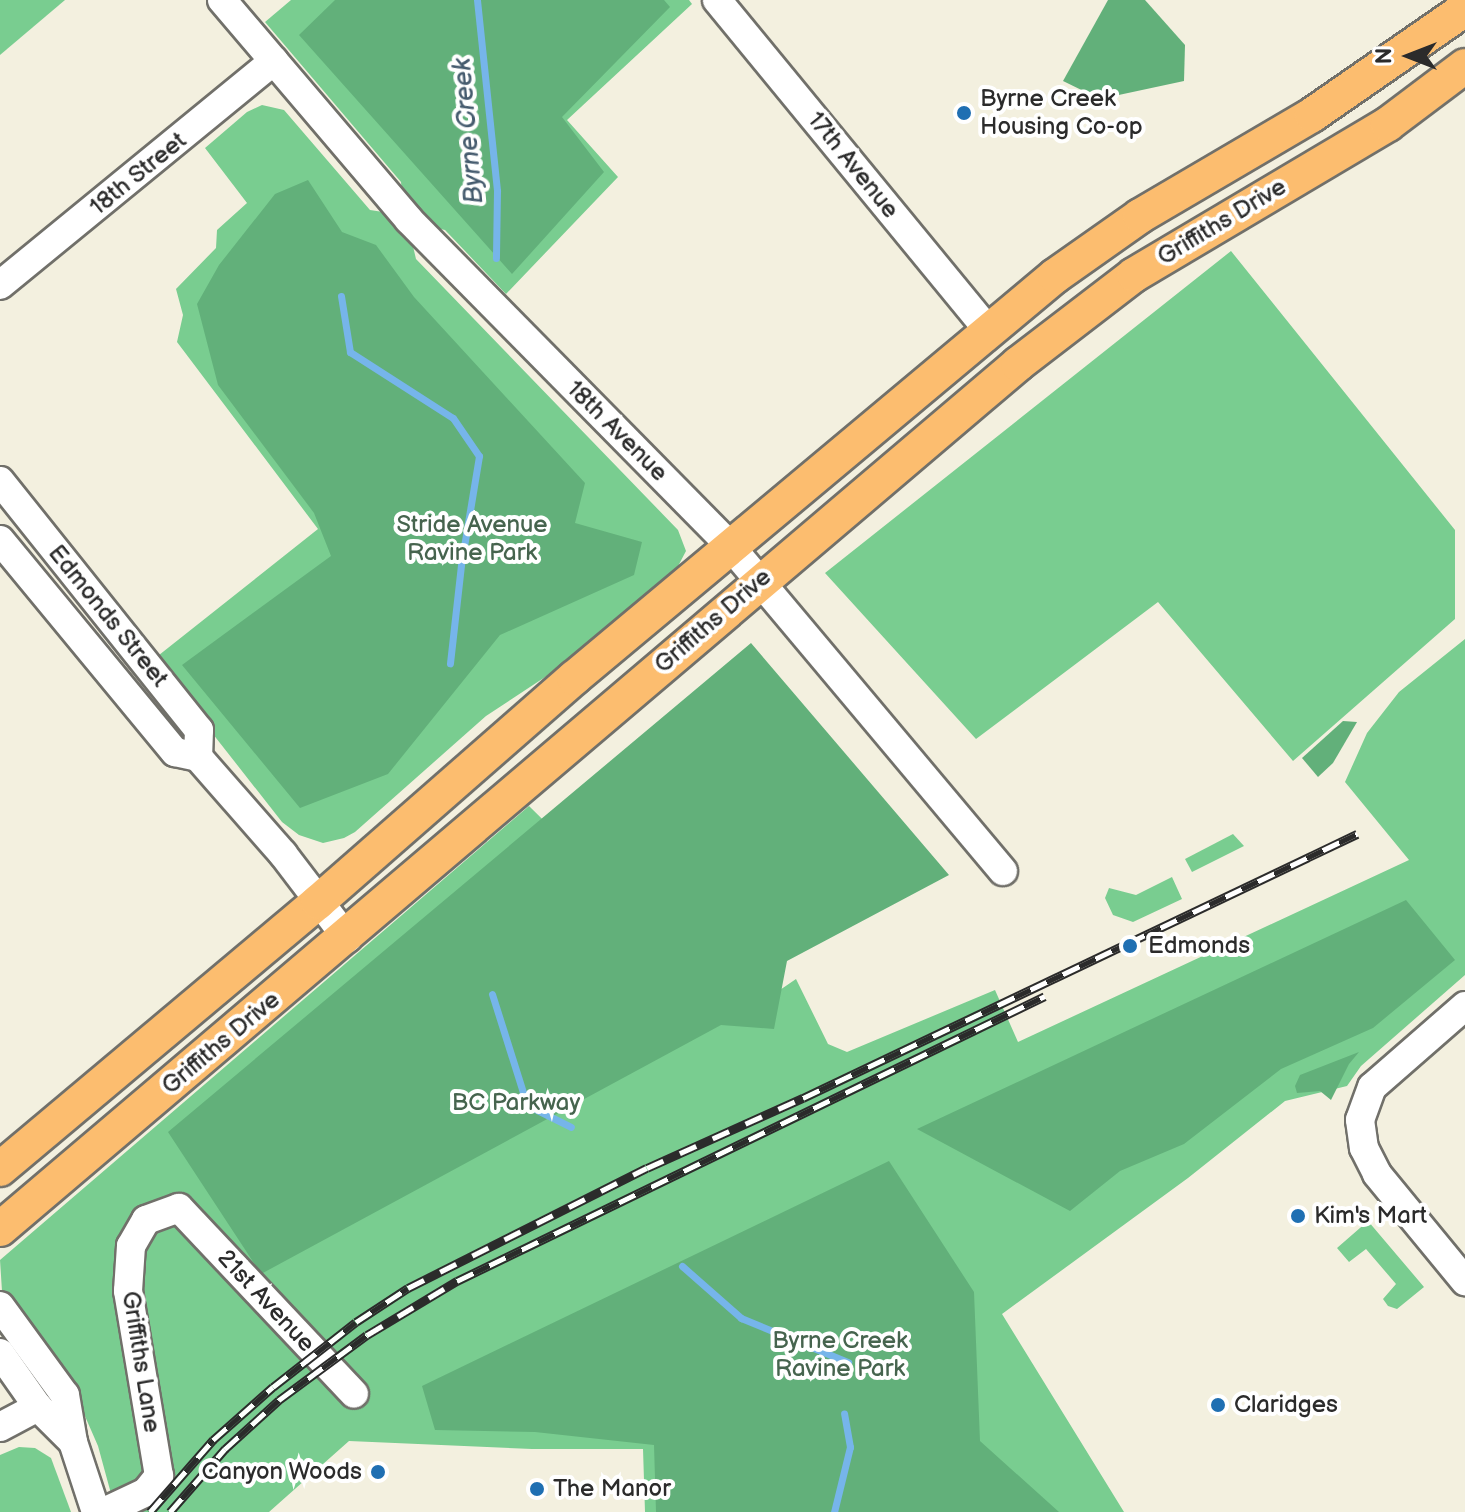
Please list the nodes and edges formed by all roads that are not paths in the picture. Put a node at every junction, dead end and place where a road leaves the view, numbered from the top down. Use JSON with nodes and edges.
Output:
{"nodes":[{"id":1,"x":222,"y":0,"type":"edge"},
{"id":2,"x":717,"y":0,"type":"edge"},
{"id":3,"x":1465,"y":9,"type":"edge"},
{"id":4,"x":274,"y":61,"type":"junction"},
{"id":5,"x":1465,"y":66,"type":"edge"},
{"id":6,"x":0,"y":285,"type":"edge"},
{"id":7,"x":989,"y":331,"type":"junction"},
{"id":8,"x":0,"y":481,"type":"edge"},
{"id":9,"x":0,"y":540,"type":"edge"},
{"id":10,"x":731,"y":547,"type":"junction"},
{"id":11,"x":760,"y":581,"type":"junction"},
{"id":12,"x":198,"y":757,"type":"junction"},
{"id":13,"x":1003,"y":871,"type":"dead end"},
{"id":14,"x":318,"y":902,"type":"junction"},
{"id":15,"x":347,"y":938,"type":"junction"},
{"id":16,"x":1465,"y":1006,"type":"edge"},
{"id":17,"x":0,"y":1169,"type":"edge"},
{"id":18,"x":179,"y":1208,"type":"joint"},
{"id":19,"x":0,"y":1229,"type":"edge"},
{"id":20,"x":1465,"y":1281,"type":"edge"},
{"id":21,"x":0,"y":1306,"type":"edge"},
{"id":22,"x":0,"y":1353,"type":"edge"},
{"id":23,"x":354,"y":1394,"type":"dead end"},
{"id":24,"x":38,"y":1407,"type":"junction"},
{"id":25,"x":0,"y":1427,"type":"edge"},
{"id":26,"x":73,"y":1442,"type":"junction"},
{"id":27,"x":96,"y":1512,"type":"edge"},
{"id":28,"x":104,"y":1512,"type":"edge"}],
"edges":[{"from":1,"to":4,"type":"street","name":"18th Avenue"},
{"from":2,"to":7,"type":"street","name":"17th Avenue"},
{"from":3,"to":7,"type":"main road","name":"Griffiths Drive"},
{"from":4,"to":6,"type":"street","name":"18th Street"},
{"from":4,"to":10,"type":"street","name":"18th Avenue"},
{"from":5,"to":11,"type":"main road","name":"Griffiths Drive"},
{"from":7,"to":10,"type":"main road","name":"Griffiths Drive"},
{"from":8,"to":12,"type":"street","name":"Edmonds Street"},
{"from":9,"to":12,"type":"street","name":"Edmonds Street"},
{"from":10,"to":11,"type":"street","name":"18th Avenue"},
{"from":10,"to":14,"type":"main road","name":"Griffiths Drive"},
{"from":11,"to":13,"type":"street","name":"18th Avenue"},
{"from":11,"to":15,"type":"main road","name":"Griffiths Drive"},
{"from":12,"to":14,"type":"street","name":"Edmonds Street"},
{"from":14,"to":15,"type":"street","name":"Edmonds Street"},
{"from":14,"to":17,"type":"main road","name":"Griffiths Drive"},
{"from":15,"to":19,"type":"main road","name":"Griffiths Drive"},
{"from":16,"to":20,"type":"street"},
{"from":18,"to":23,"type":"street","name":"21st Avenue"},
{"from":18,"to":28,"type":"street","name":"Griffiths Lane"},
{"from":21,"to":26,"type":"street"},
{"from":22,"to":24,"type":"street"},
{"from":24,"to":25,"type":"street"},
{"from":24,"to":26,"type":"street"},
{"from":26,"to":27,"type":"street"}]}
